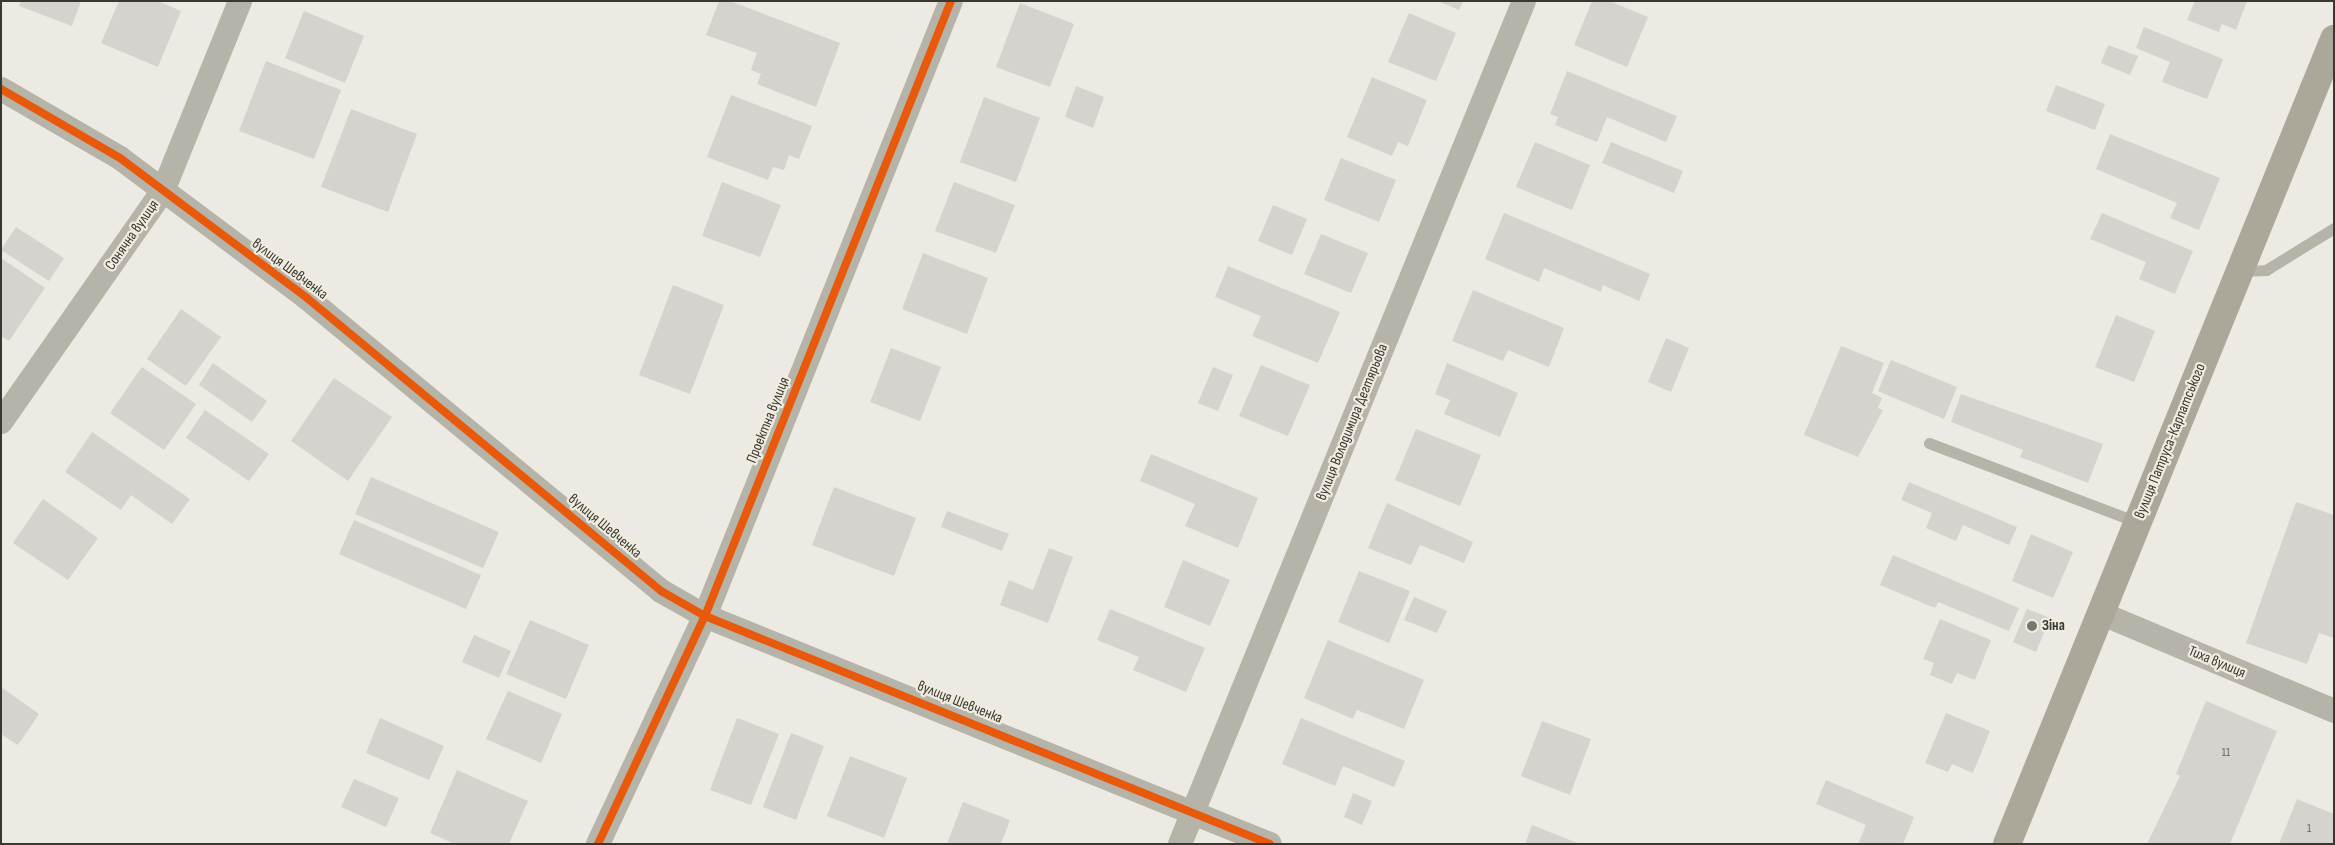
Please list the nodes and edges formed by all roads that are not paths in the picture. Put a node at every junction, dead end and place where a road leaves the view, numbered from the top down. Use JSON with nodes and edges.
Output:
{"nodes":[{"id":1,"x":240,"y":1,"type":"edge"},
{"id":2,"x":951,"y":1,"type":"edge"},
{"id":3,"x":1524,"y":1,"type":"edge"},
{"id":4,"x":2334,"y":40,"type":"edge"},
{"id":5,"x":1,"y":89,"type":"edge"},
{"id":6,"x":163,"y":192,"type":"junction"},
{"id":7,"x":2334,"y":228,"type":"edge"},
{"id":8,"x":2240,"y":271,"type":"junction"},
{"id":9,"x":1,"y":422,"type":"edge"},
{"id":10,"x":1929,"y":443,"type":"dead end"},
{"id":11,"x":2137,"y":522,"type":"junction"},
{"id":12,"x":2100,"y":613,"type":"junction"},
{"id":13,"x":705,"y":616,"type":"junction"},
{"id":14,"x":2334,"y":711,"type":"edge"},
{"id":15,"x":1194,"y":810,"type":"junction"},
{"id":16,"x":598,"y":844,"type":"edge"},
{"id":17,"x":1180,"y":844,"type":"edge"},
{"id":18,"x":1270,"y":844,"type":"edge"},
{"id":19,"x":2007,"y":844,"type":"edge"}],
"edges":[{"from":1,"to":6,"type":"street","name":"Сонячна вулиця"},
{"from":2,"to":13,"type":"street","name":"Проектна вулиця"},
{"from":3,"to":15,"type":"street","name":"вулиця Володимира Дегтярьова"},
{"from":4,"to":8,"type":"main road","name":"вулиця Патруса-Карпатського"},
{"from":5,"to":6,"type":"street","name":"вулиця Шевченка"},
{"from":6,"to":9,"type":"street","name":"Сонячна вулиця"},
{"from":6,"to":13,"type":"street","name":"вулиця Шевченка"},
{"from":7,"to":8,"type":"lane"},
{"from":8,"to":11,"type":"main road","name":"вулиця Патруса-Карпатського"},
{"from":10,"to":11,"type":"lane"},
{"from":11,"to":12,"type":"main road","name":"вулиця Патруса-Карпатського"},
{"from":12,"to":14,"type":"street","name":"Тиха вулиця"},
{"from":12,"to":19,"type":"main road","name":"вулиця Патруса-Карпатського"},
{"from":13,"to":15,"type":"street","name":"вулиця Шевченка"},
{"from":13,"to":16,"type":"street","name":"Проектна вулиця"},
{"from":15,"to":17,"type":"street","name":"вулиця Володимира Дегтярьова"},
{"from":15,"to":18,"type":"street","name":"вулиця Шевченка"}]}
